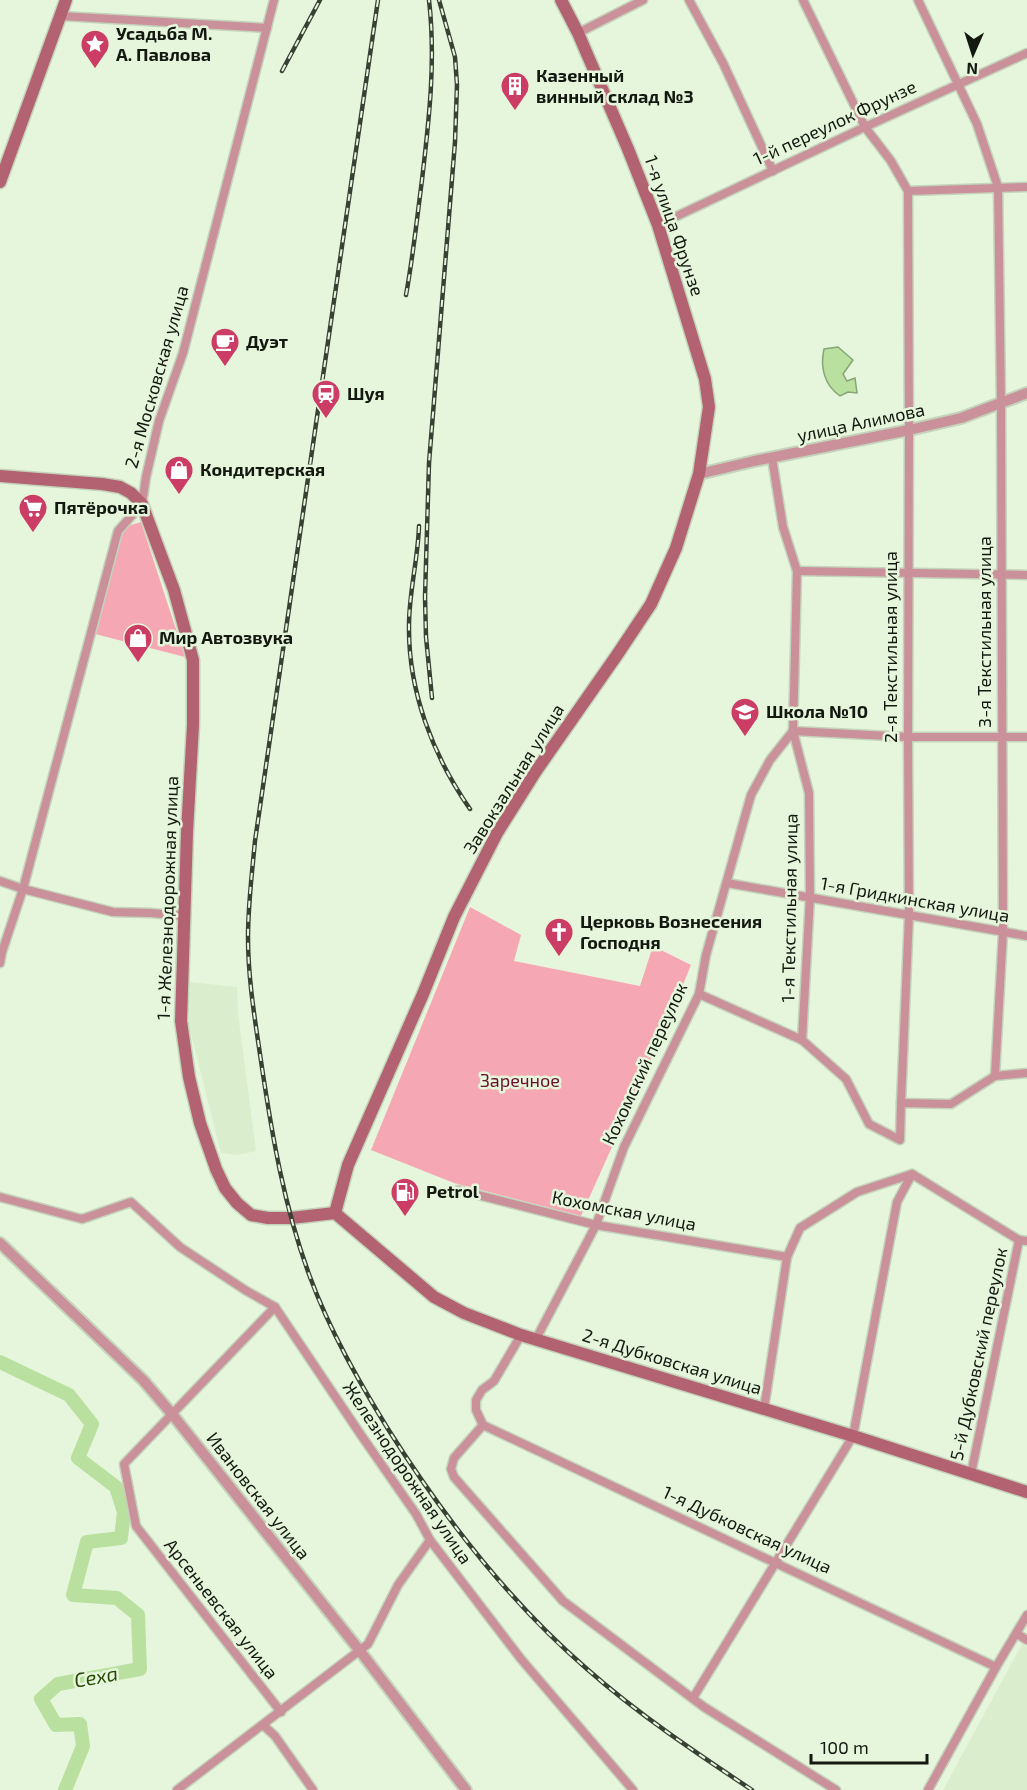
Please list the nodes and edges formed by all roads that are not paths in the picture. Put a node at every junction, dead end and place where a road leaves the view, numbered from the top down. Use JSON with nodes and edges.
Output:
{"nodes":[{"id":1,"x":66,"y":0,"type":"edge"},
{"id":2,"x":274,"y":0,"type":"edge"},
{"id":3,"x":561,"y":0,"type":"edge"},
{"id":4,"x":643,"y":0,"type":"edge"},
{"id":5,"x":689,"y":0,"type":"edge"},
{"id":6,"x":803,"y":0,"type":"edge"},
{"id":7,"x":918,"y":0,"type":"edge"},
{"id":8,"x":61,"y":16,"type":"junction"},
{"id":9,"x":267,"y":28,"type":"junction"},
{"id":10,"x":578,"y":33,"type":"junction"},
{"id":11,"x":1027,"y":53,"type":"edge"},
{"id":12,"x":958,"y":84,"type":"junction"},
{"id":13,"x":865,"y":127,"type":"junction"},
{"id":14,"x":773,"y":171,"type":"junction"},
{"id":15,"x":0,"y":182,"type":"edge"},
{"id":16,"x":998,"y":187,"type":"junction"},
{"id":17,"x":1027,"y":187,"type":"edge"},
{"id":18,"x":908,"y":191,"type":"junction"},
{"id":19,"x":658,"y":225,"type":"junction"},
{"id":20,"x":1027,"y":393,"type":"edge"},
{"id":21,"x":1001,"y":403,"type":"junction"},
{"id":22,"x":909,"y":430,"type":"junction"},
{"id":23,"x":772,"y":458,"type":"junction"},
{"id":24,"x":699,"y":474,"type":"junction"},
{"id":25,"x":0,"y":476,"type":"edge"},
{"id":26,"x":142,"y":504,"type":"junction"},
{"id":27,"x":797,"y":571,"type":"junction"},
{"id":28,"x":908,"y":572,"type":"junction"},
{"id":29,"x":1002,"y":574,"type":"junction"},
{"id":30,"x":1027,"y":575,"type":"edge"},
{"id":31,"x":793,"y":731,"type":"junction"},
{"id":32,"x":908,"y":737,"type":"junction"},
{"id":33,"x":1002,"y":737,"type":"junction"},
{"id":34,"x":1027,"y":737,"type":"edge"},
{"id":35,"x":0,"y":881,"type":"edge"},
{"id":36,"x":727,"y":883,"type":"junction"},
{"id":37,"x":23,"y":889,"type":"junction"},
{"id":38,"x":810,"y":897,"type":"junction"},
{"id":39,"x":185,"y":915,"type":"junction"},
{"id":40,"x":909,"y":915,"type":"junction"},
{"id":41,"x":1004,"y":932,"type":"junction"},
{"id":42,"x":1027,"y":936,"type":"edge"},
{"id":43,"x":0,"y":963,"type":"edge"},
{"id":44,"x":699,"y":994,"type":"junction"},
{"id":45,"x":802,"y":1040,"type":"junction"},
{"id":46,"x":1027,"y":1073,"type":"edge"},
{"id":47,"x":995,"y":1076,"type":"junction"},
{"id":48,"x":902,"y":1103,"type":"junction"},
{"id":49,"x":912,"y":1174,"type":"junction"},
{"id":50,"x":458,"y":1190,"type":"dead end"},
{"id":51,"x":0,"y":1197,"type":"edge"},
{"id":52,"x":335,"y":1213,"type":"junction"},
{"id":53,"x":596,"y":1225,"type":"junction"},
{"id":54,"x":1023,"y":1240,"type":"edge"},
{"id":55,"x":0,"y":1243,"type":"edge"},
{"id":56,"x":787,"y":1257,"type":"junction"},
{"id":57,"x":275,"y":1307,"type":"junction"},
{"id":58,"x":521,"y":1335,"type":"junction"},
{"id":59,"x":536,"y":1339,"type":"junction"},
{"id":60,"x":764,"y":1409,"type":"junction"},
{"id":61,"x":172,"y":1414,"type":"junction"},
{"id":62,"x":483,"y":1425,"type":"junction"},
{"id":63,"x":853,"y":1436,"type":"junction"},
{"id":64,"x":971,"y":1474,"type":"junction"},
{"id":65,"x":1027,"y":1492,"type":"edge"},
{"id":66,"x":430,"y":1540,"type":"junction"},
{"id":67,"x":776,"y":1562,"type":"junction"},
{"id":68,"x":1027,"y":1616,"type":"edge"},
{"id":69,"x":1017,"y":1634,"type":"junction"},
{"id":70,"x":1027,"y":1640,"type":"edge"},
{"id":71,"x":360,"y":1652,"type":"junction"},
{"id":72,"x":996,"y":1667,"type":"junction"},
{"id":73,"x":693,"y":1698,"type":"junction"},
{"id":74,"x":281,"y":1712,"type":"junction"},
{"id":75,"x":263,"y":1725,"type":"junction"},
{"id":76,"x":631,"y":1789,"type":"edge"},
{"id":77,"x":177,"y":1790,"type":"edge"},
{"id":78,"x":313,"y":1790,"type":"edge"},
{"id":79,"x":466,"y":1790,"type":"edge"},
{"id":80,"x":836,"y":1790,"type":"edge"},
{"id":81,"x":928,"y":1790,"type":"edge"}],
"edges":[{"from":1,"to":8,"type":"main road"},
{"from":2,"to":9,"type":"street","name":"2-я Московская улица"},
{"from":3,"to":10,"type":"main road","name":"1-я улица Фрунзе"},
{"from":4,"to":10,"type":"street"},
{"from":5,"to":14,"type":"street"},
{"from":6,"to":13,"type":"street"},
{"from":7,"to":12,"type":"street","name":"3-я Текстильная улица"},
{"from":8,"to":9,"type":"street"},
{"from":8,"to":15,"type":"main road"},
{"from":9,"to":26,"type":"street","name":"2-я Московская улица"},
{"from":10,"to":19,"type":"main road","name":"1-я улица Фрунзе"},
{"from":11,"to":12,"type":"street","name":"1-й переулок Фрунзе"},
{"from":12,"to":13,"type":"street","name":"1-й переулок Фрунзе"},
{"from":12,"to":16,"type":"street","name":"3-я Текстильная улица"},
{"from":13,"to":14,"type":"street","name":"1-й переулок Фрунзе"},
{"from":13,"to":18,"type":"street"},
{"from":14,"to":19,"type":"street","name":"1-й переулок Фрунзе"},
{"from":16,"to":17,"type":"street"},
{"from":16,"to":18,"type":"street"},
{"from":16,"to":21,"type":"street","name":"3-я Текстильная улица"},
{"from":18,"to":22,"type":"street","name":"2-я Текстильная улица"},
{"from":19,"to":24,"type":"main road","name":"1-я улица Фрунзе"},
{"from":20,"to":21,"type":"street","name":"улица Алимова"},
{"from":21,"to":22,"type":"street","name":"улица Алимова"},
{"from":21,"to":29,"type":"street","name":"3-я Текстильная улица"},
{"from":22,"to":23,"type":"street","name":"улица Алимова"},
{"from":22,"to":28,"type":"street","name":"2-я Текстильная улица"},
{"from":23,"to":24,"type":"street","name":"улица Алимова"},
{"from":23,"to":27,"type":"street","name":"1-я Текстильная улица"},
{"from":24,"to":52,"type":"main road","name":"Завокзальная улица"},
{"from":25,"to":26,"type":"main road"},
{"from":26,"to":37,"type":"street"},
{"from":26,"to":39,"type":"main road","name":"1-я Железнодорожная улица"},
{"from":27,"to":28,"type":"street"},
{"from":27,"to":31,"type":"street","name":"1-я Текстильная улица"},
{"from":28,"to":29,"type":"street"},
{"from":28,"to":32,"type":"street","name":"2-я Текстильная улица"},
{"from":29,"to":30,"type":"street"},
{"from":29,"to":33,"type":"street","name":"3-я Текстильная улица"},
{"from":31,"to":32,"type":"street"},
{"from":31,"to":36,"type":"street","name":"Кохомский переулок"},
{"from":31,"to":38,"type":"street","name":"1-я Текстильная улица"},
{"from":32,"to":33,"type":"street"},
{"from":32,"to":40,"type":"street","name":"2-я Текстильная улица"},
{"from":33,"to":34,"type":"street"},
{"from":33,"to":41,"type":"street","name":"3-я Текстильная улица"},
{"from":35,"to":37,"type":"street"},
{"from":36,"to":38,"type":"street","name":"1-я Гридкинская улица"},
{"from":36,"to":44,"type":"street","name":"Кохомский переулок"},
{"from":37,"to":39,"type":"street"},
{"from":37,"to":43,"type":"street"},
{"from":38,"to":40,"type":"street","name":"1-я Гридкинская улица"},
{"from":38,"to":45,"type":"street","name":"1-я Текстильная улица"},
{"from":39,"to":52,"type":"main road","name":"1-я Железнодорожная улица"},
{"from":40,"to":41,"type":"street","name":"1-я Гридкинская улица"},
{"from":40,"to":48,"type":"street","name":"2-я Текстильная улица"},
{"from":41,"to":42,"type":"street","name":"1-я Гридкинская улица"},
{"from":41,"to":47,"type":"street","name":"3-я Текстильная улица"},
{"from":44,"to":45,"type":"street"},
{"from":44,"to":53,"type":"street","name":"Кохомский переулок"},
{"from":45,"to":48,"type":"street","name":"2-я Текстильная улица"},
{"from":46,"to":47,"type":"street"},
{"from":47,"to":48,"type":"street"},
{"from":49,"to":54,"type":"street"},
{"from":49,"to":56,"type":"street"},
{"from":49,"to":63,"type":"street"},
{"from":50,"to":53,"type":"street","name":"Кохомская улица"},
{"from":51,"to":57,"type":"street","name":"Железнодорожная улица"},
{"from":52,"to":58,"type":"main road","name":"2-я Дубковская улица"},
{"from":53,"to":56,"type":"street","name":"Кохомская улица"},
{"from":53,"to":59,"type":"street","name":"Кохомский переулок"},
{"from":54,"to":64,"type":"street","name":"5-й Дубковский переулок"},
{"from":55,"to":61,"type":"street","name":"Ивановская улица"},
{"from":56,"to":60,"type":"street"},
{"from":57,"to":61,"type":"street"},
{"from":57,"to":66,"type":"street","name":"Железнодорожная улица"},
{"from":58,"to":59,"type":"main road","name":"2-я Дубковская улица"},
{"from":58,"to":62,"type":"street"},
{"from":59,"to":60,"type":"main road","name":"2-я Дубковская улица"},
{"from":60,"to":63,"type":"main road","name":"2-я Дубковская улица"},
{"from":61,"to":71,"type":"street","name":"Ивановская улица"},
{"from":61,"to":74,"type":"street","name":"Арсеньевская улица"},
{"from":62,"to":67,"type":"street","name":"1-я Дубковская улица"},
{"from":62,"to":73,"type":"street"},
{"from":63,"to":64,"type":"main road","name":"2-я Дубковская улица"},
{"from":63,"to":67,"type":"street"},
{"from":64,"to":65,"type":"main road","name":"2-я Дубковская улица"},
{"from":66,"to":71,"type":"street"},
{"from":66,"to":76,"type":"street","name":"Железнодорожная улица"},
{"from":67,"to":72,"type":"street","name":"1-я Дубковская улица"},
{"from":67,"to":73,"type":"street"},
{"from":68,"to":69,"type":"street"},
{"from":69,"to":70,"type":"street"},
{"from":69,"to":72,"type":"street"},
{"from":71,"to":74,"type":"street"},
{"from":71,"to":79,"type":"street","name":"Ивановская улица"},
{"from":72,"to":81,"type":"street"},
{"from":73,"to":80,"type":"street"},
{"from":74,"to":75,"type":"street"},
{"from":75,"to":77,"type":"street"},
{"from":75,"to":78,"type":"street"}]}
